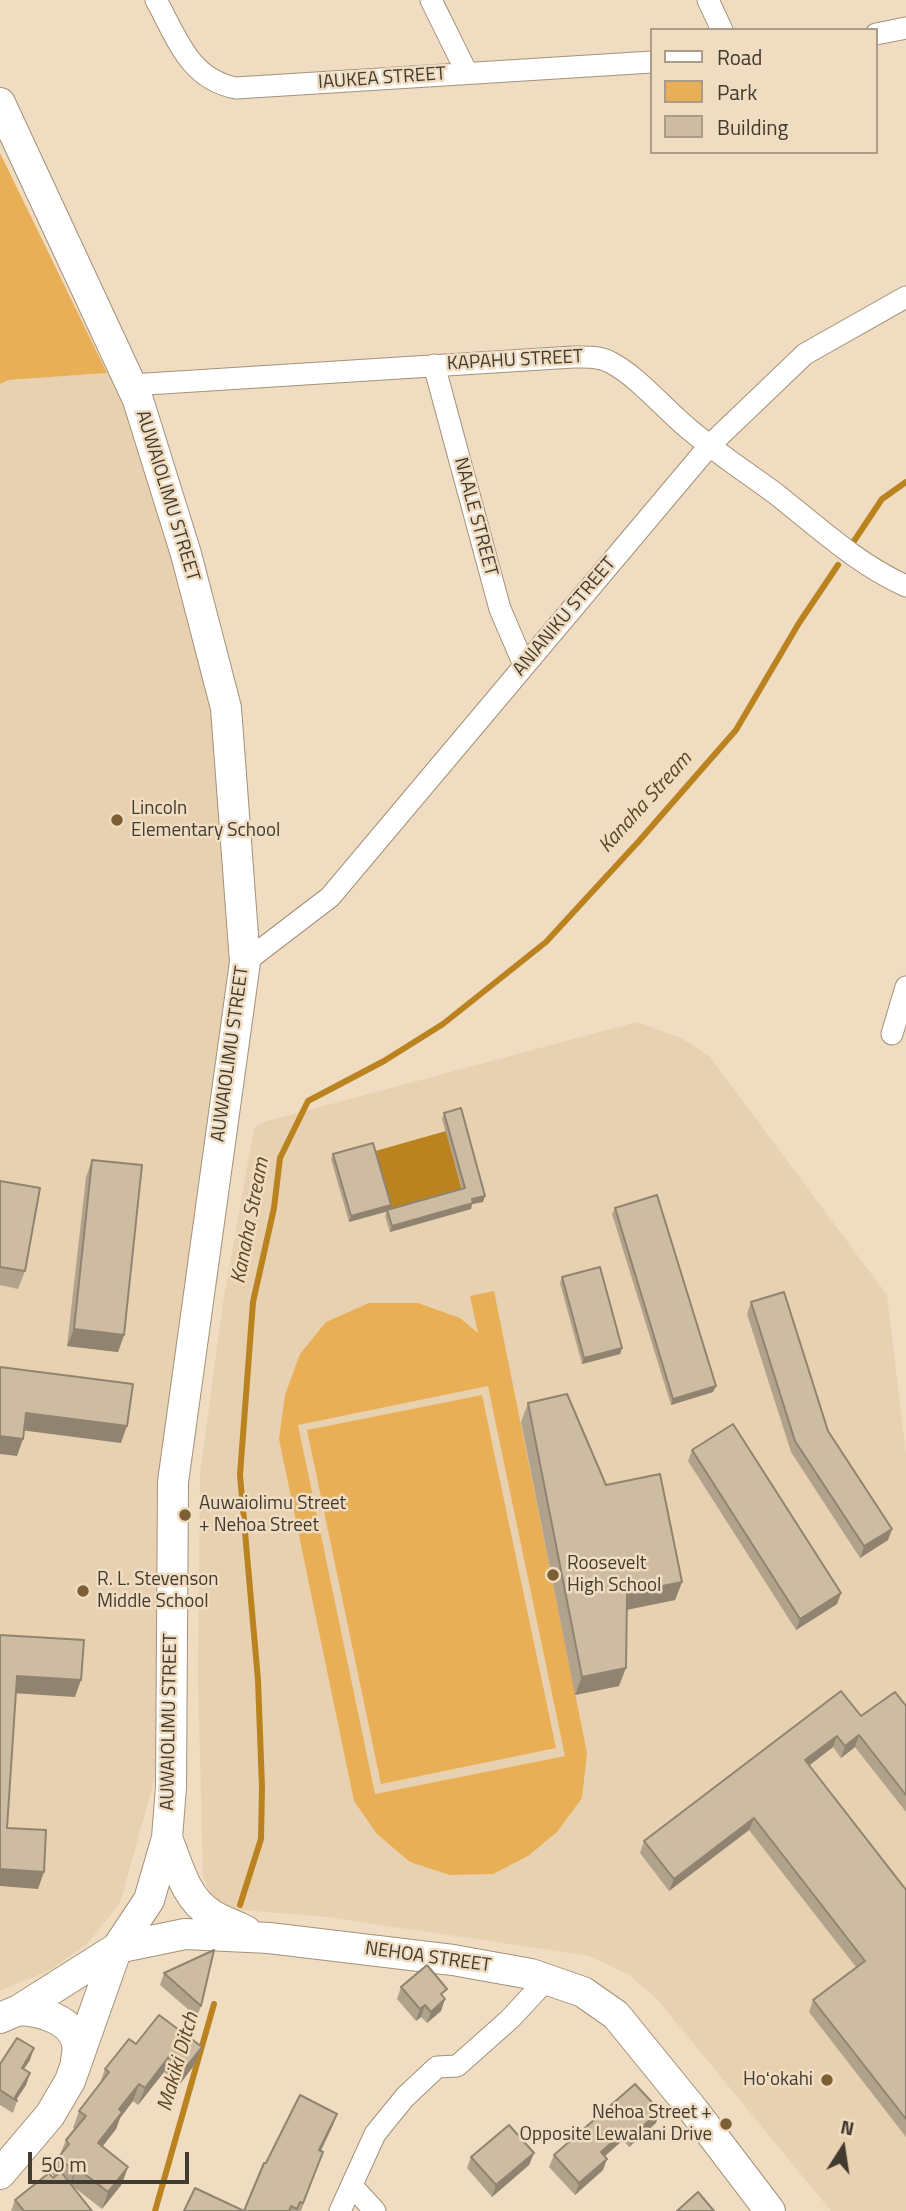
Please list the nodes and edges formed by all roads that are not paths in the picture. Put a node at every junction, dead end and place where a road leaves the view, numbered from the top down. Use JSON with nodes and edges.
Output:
{"nodes":[{"id":1,"x":156,"y":0,"type":"edge"},
{"id":2,"x":431,"y":0,"type":"edge"},
{"id":3,"x":708,"y":0,"type":"edge"},
{"id":4,"x":906,"y":27,"type":"edge"},
{"id":5,"x":721,"y":28,"type":"edge"},
{"id":6,"x":878,"y":34,"type":"edge"},
{"id":7,"x":650,"y":62,"type":"edge"},
{"id":8,"x":467,"y":74,"type":"junction"},
{"id":9,"x":0,"y":103,"type":"edge"},
{"id":10,"x":906,"y":297,"type":"edge"},
{"id":11,"x":434,"y":365,"type":"junction"},
{"id":12,"x":131,"y":385,"type":"junction"},
{"id":13,"x":710,"y":445,"type":"junction"},
{"id":14,"x":906,"y":586,"type":"edge"},
{"id":15,"x":524,"y":665,"type":"junction"},
{"id":16,"x":245,"y":962,"type":"junction"},
{"id":17,"x":906,"y":986,"type":"edge"},
{"id":18,"x":892,"y":1034,"type":"dead end"},
{"id":19,"x":167,"y":1838,"type":"junction"},
{"id":20,"x":269,"y":1938,"type":"junction"},
{"id":21,"x":117,"y":1948,"type":"junction"},
{"id":22,"x":548,"y":1978,"type":"junction"},
{"id":23,"x":9,"y":2014,"type":"edge"},
{"id":24,"x":76,"y":2061,"type":"junction"},
{"id":25,"x":0,"y":2174,"type":"edge"},
{"id":26,"x":352,"y":2186,"type":"junction"},
{"id":27,"x":340,"y":2211,"type":"edge"},
{"id":28,"x":375,"y":2211,"type":"edge"},
{"id":29,"x":770,"y":2211,"type":"edge"}],
"edges":[{"from":1,"to":8,"type":"street","name":"IAUKEA STREET"},
{"from":2,"to":8,"type":"street"},
{"from":3,"to":5,"type":"street"},
{"from":4,"to":6,"type":"street"},
{"from":7,"to":8,"type":"street","name":"IAUKEA STREET"},
{"from":9,"to":12,"type":"street","name":"AUWAIOLIMU STREET"},
{"from":10,"to":13,"type":"street","name":"ANIANIKU STREET"},
{"from":11,"to":12,"type":"street","name":"KAPAHU STREET"},
{"from":11,"to":13,"type":"street","name":"KAPAHU STREET"},
{"from":11,"to":15,"type":"street","name":"NAALE STREET"},
{"from":12,"to":16,"type":"street","name":"AUWAIOLIMU STREET"},
{"from":13,"to":14,"type":"street","name":"KAPAHU STREET"},
{"from":13,"to":15,"type":"street","name":"ANIANIKU STREET"},
{"from":15,"to":16,"type":"street","name":"ANIANIKU STREET"},
{"from":16,"to":19,"type":"street","name":"AUWAIOLIMU STREET"},
{"from":17,"to":18,"type":"street"},
{"from":19,"to":20,"type":"street"},
{"from":19,"to":21,"type":"street","name":"AUWAIOLIMU STREET"},
{"from":20,"to":21,"type":"street","name":"NEHOA STREET"},
{"from":20,"to":22,"type":"street","name":"NEHOA STREET"},
{"from":21,"to":23,"type":"street","name":"NEHOA STREET"},
{"from":21,"to":24,"type":"street"},
{"from":22,"to":26,"type":"street"},
{"from":22,"to":29,"type":"street","name":"NEHOA STREET"},
{"from":23,"to":24,"type":"street"},
{"from":24,"to":25,"type":"street"},
{"from":26,"to":27,"type":"street"},
{"from":26,"to":28,"type":"street"}]}
